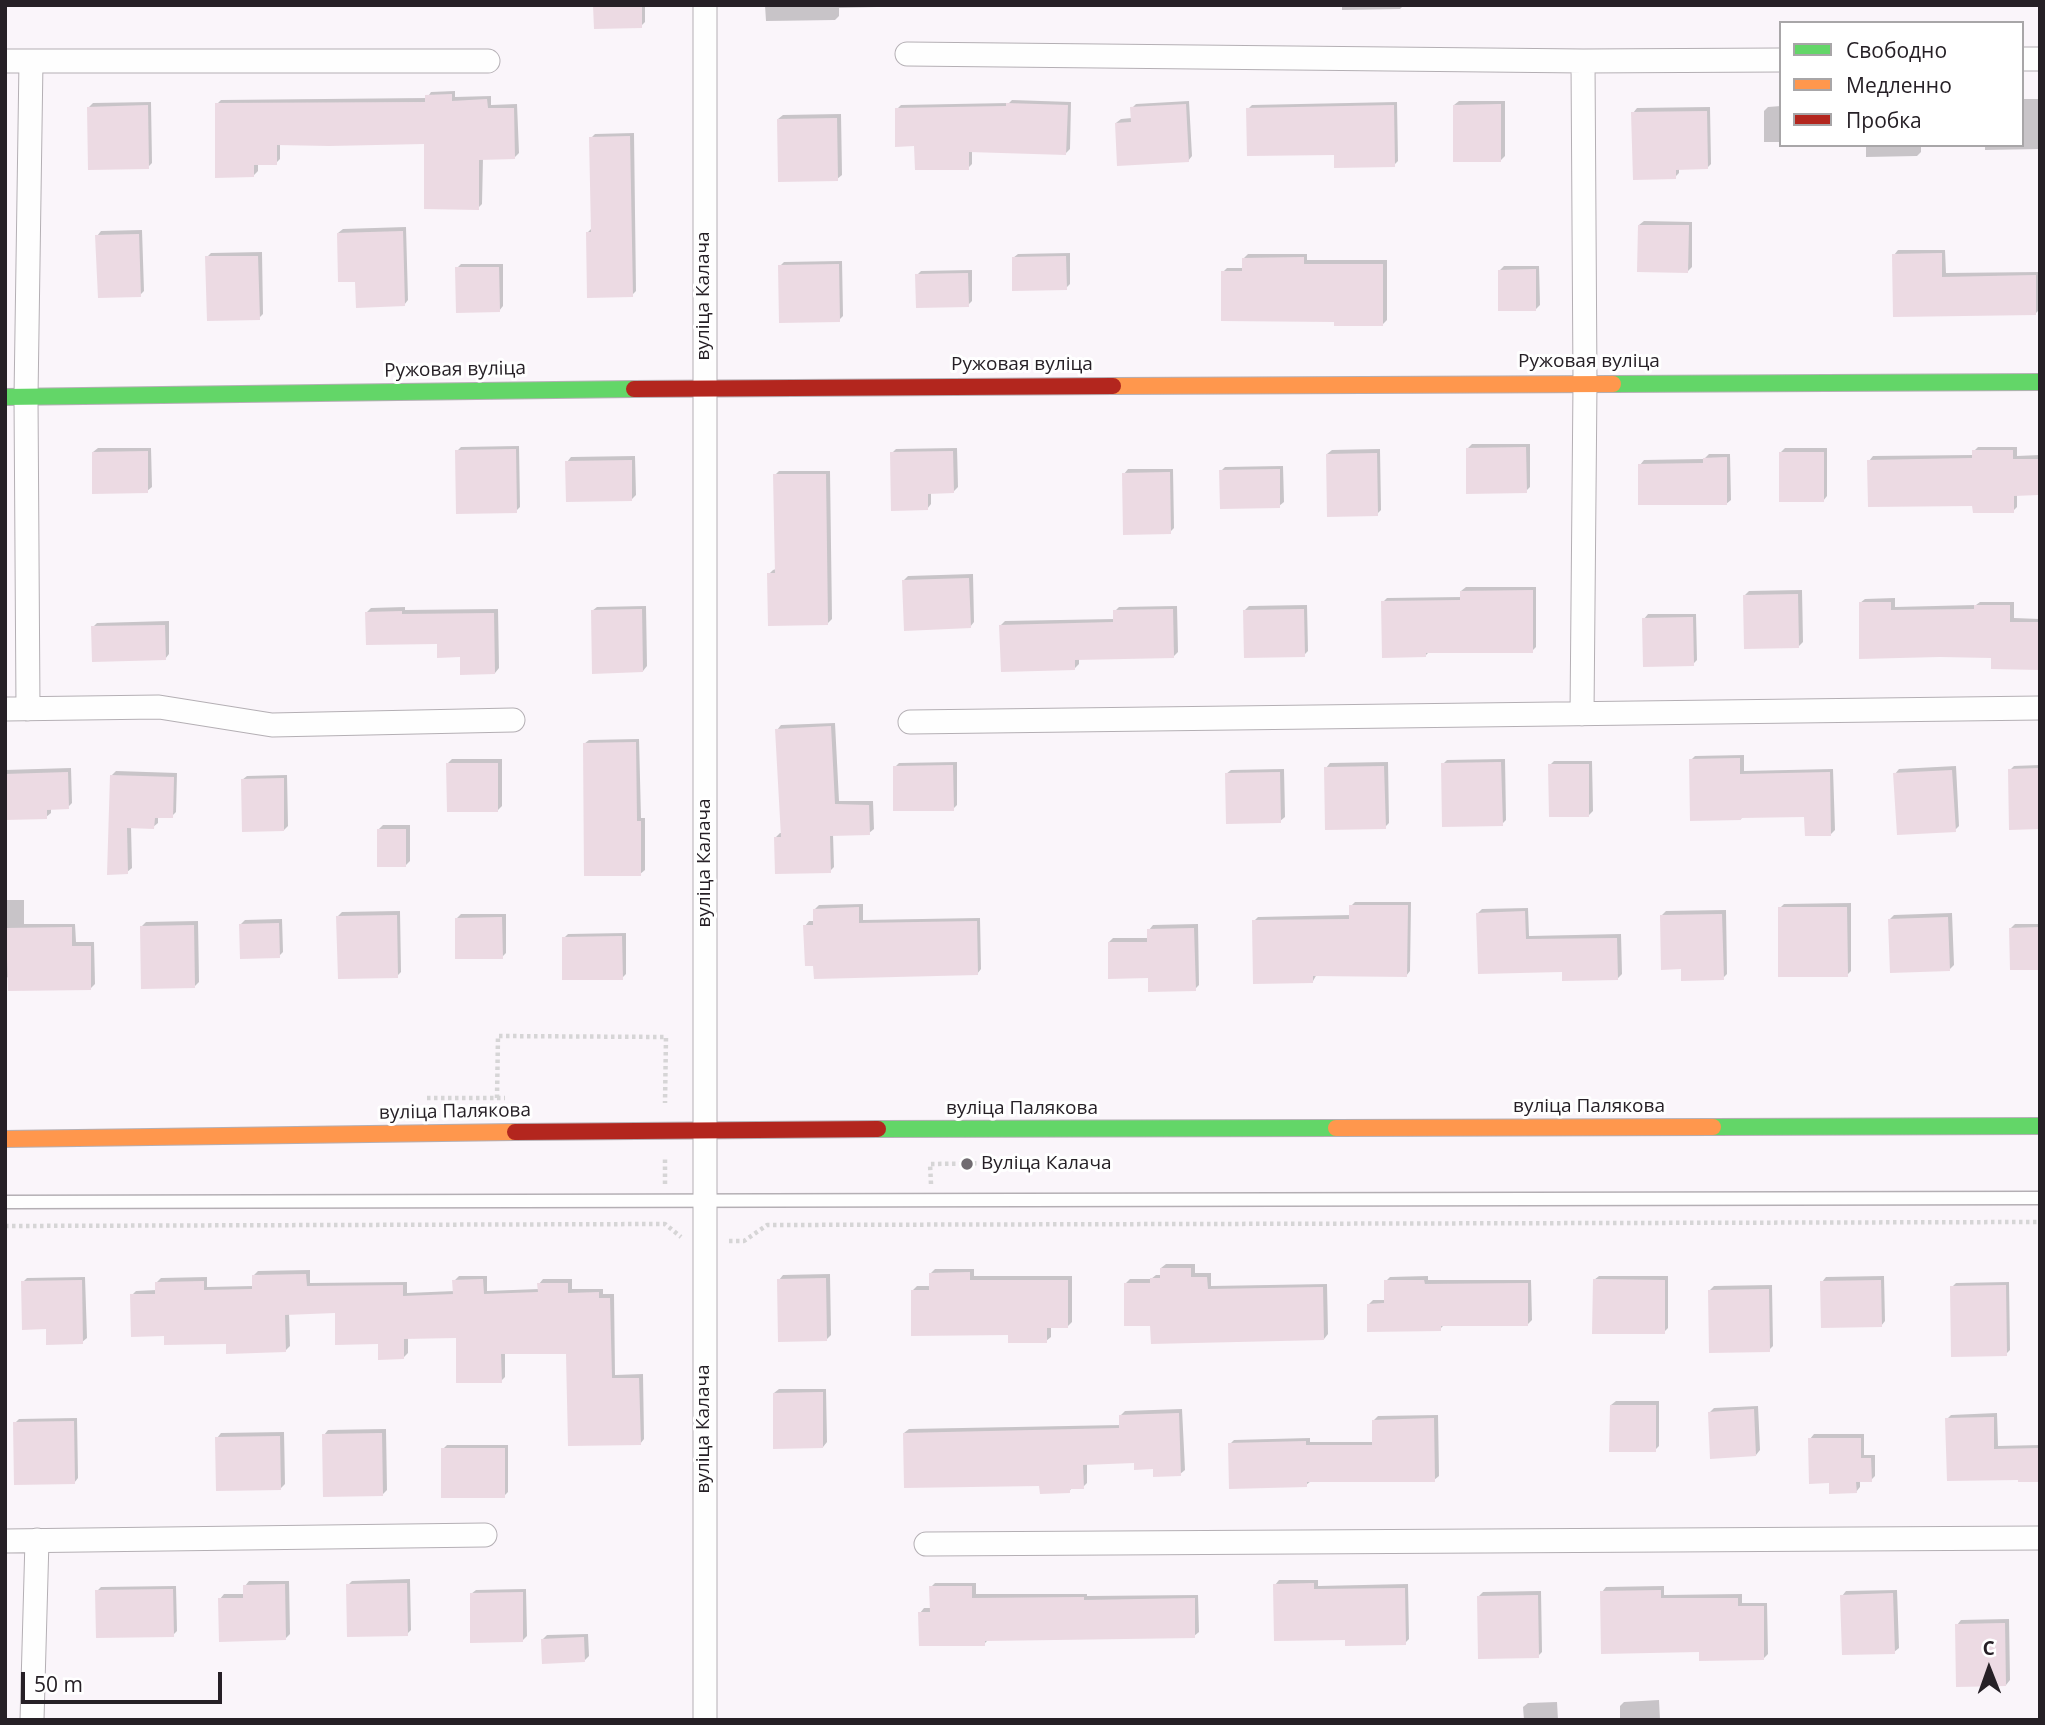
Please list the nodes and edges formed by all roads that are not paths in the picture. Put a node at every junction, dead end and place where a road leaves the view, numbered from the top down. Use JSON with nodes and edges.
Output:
{"nodes":[{"id":1,"x":705,"y":5,"type":"edge"},
{"id":2,"x":907,"y":54,"type":"dead end"},
{"id":3,"x":1779,"y":60,"type":"edge"},
{"id":4,"x":5,"y":61,"type":"edge"},
{"id":5,"x":31,"y":61,"type":"junction"},
{"id":6,"x":488,"y":61,"type":"dead end"},
{"id":7,"x":1583,"y":61,"type":"junction"},
{"id":8,"x":2040,"y":382,"type":"edge"},
{"id":9,"x":1585,"y":383,"type":"junction"},
{"id":10,"x":704,"y":388,"type":"junction"},
{"id":11,"x":16,"y":397,"type":"edge"},
{"id":12,"x":2040,"y":708,"type":"edge"},
{"id":13,"x":5,"y":709,"type":"edge"},
{"id":14,"x":28,"y":709,"type":"junction"},
{"id":15,"x":1582,"y":714,"type":"junction"},
{"id":16,"x":513,"y":720,"type":"dead end"},
{"id":17,"x":911,"y":722,"type":"dead end"},
{"id":18,"x":2040,"y":1126,"type":"edge"},
{"id":19,"x":705,"y":1130,"type":"junction"},
{"id":20,"x":5,"y":1139,"type":"edge"},
{"id":21,"x":2040,"y":1198,"type":"edge"},
{"id":22,"x":703,"y":1200,"type":"junction"},
{"id":23,"x":5,"y":1202,"type":"edge"},
{"id":24,"x":485,"y":1535,"type":"dead end"},
{"id":25,"x":2040,"y":1538,"type":"edge"},
{"id":26,"x":37,"y":1540,"type":"junction"},
{"id":27,"x":5,"y":1541,"type":"edge"},
{"id":28,"x":926,"y":1544,"type":"dead end"},
{"id":29,"x":32,"y":1720,"type":"edge"},
{"id":30,"x":705,"y":1720,"type":"edge"}],
"edges":[{"from":1,"to":10,"type":"street","name":"вуліца Калача"},
{"from":2,"to":7,"type":"street"},
{"from":3,"to":7,"type":"street"},
{"from":4,"to":5,"type":"street"},
{"from":5,"to":6,"type":"street"},
{"from":5,"to":11,"type":"street"},
{"from":7,"to":9,"type":"street"},
{"from":8,"to":9,"type":"street","name":"Ружовая вуліца"},
{"from":9,"to":10,"type":"street","name":"Ружовая вуліца"},
{"from":9,"to":15,"type":"street"},
{"from":10,"to":11,"type":"street","name":"Ружовая вуліца"},
{"from":10,"to":19,"type":"street","name":"вуліца Калача"},
{"from":11,"to":14,"type":"street"},
{"from":12,"to":15,"type":"street"},
{"from":13,"to":14,"type":"street"},
{"from":14,"to":16,"type":"street"},
{"from":15,"to":17,"type":"street"},
{"from":18,"to":19,"type":"street","name":"вуліца Палякова"},
{"from":19,"to":20,"type":"street","name":"вуліца Палякова"},
{"from":19,"to":22,"type":"street","name":"вуліца Калача"},
{"from":21,"to":22,"type":"lane"},
{"from":22,"to":23,"type":"lane"},
{"from":22,"to":30,"type":"street","name":"вуліца Калача"},
{"from":24,"to":26,"type":"street"},
{"from":25,"to":28,"type":"street"},
{"from":26,"to":27,"type":"street"},
{"from":26,"to":29,"type":"street"}]}
